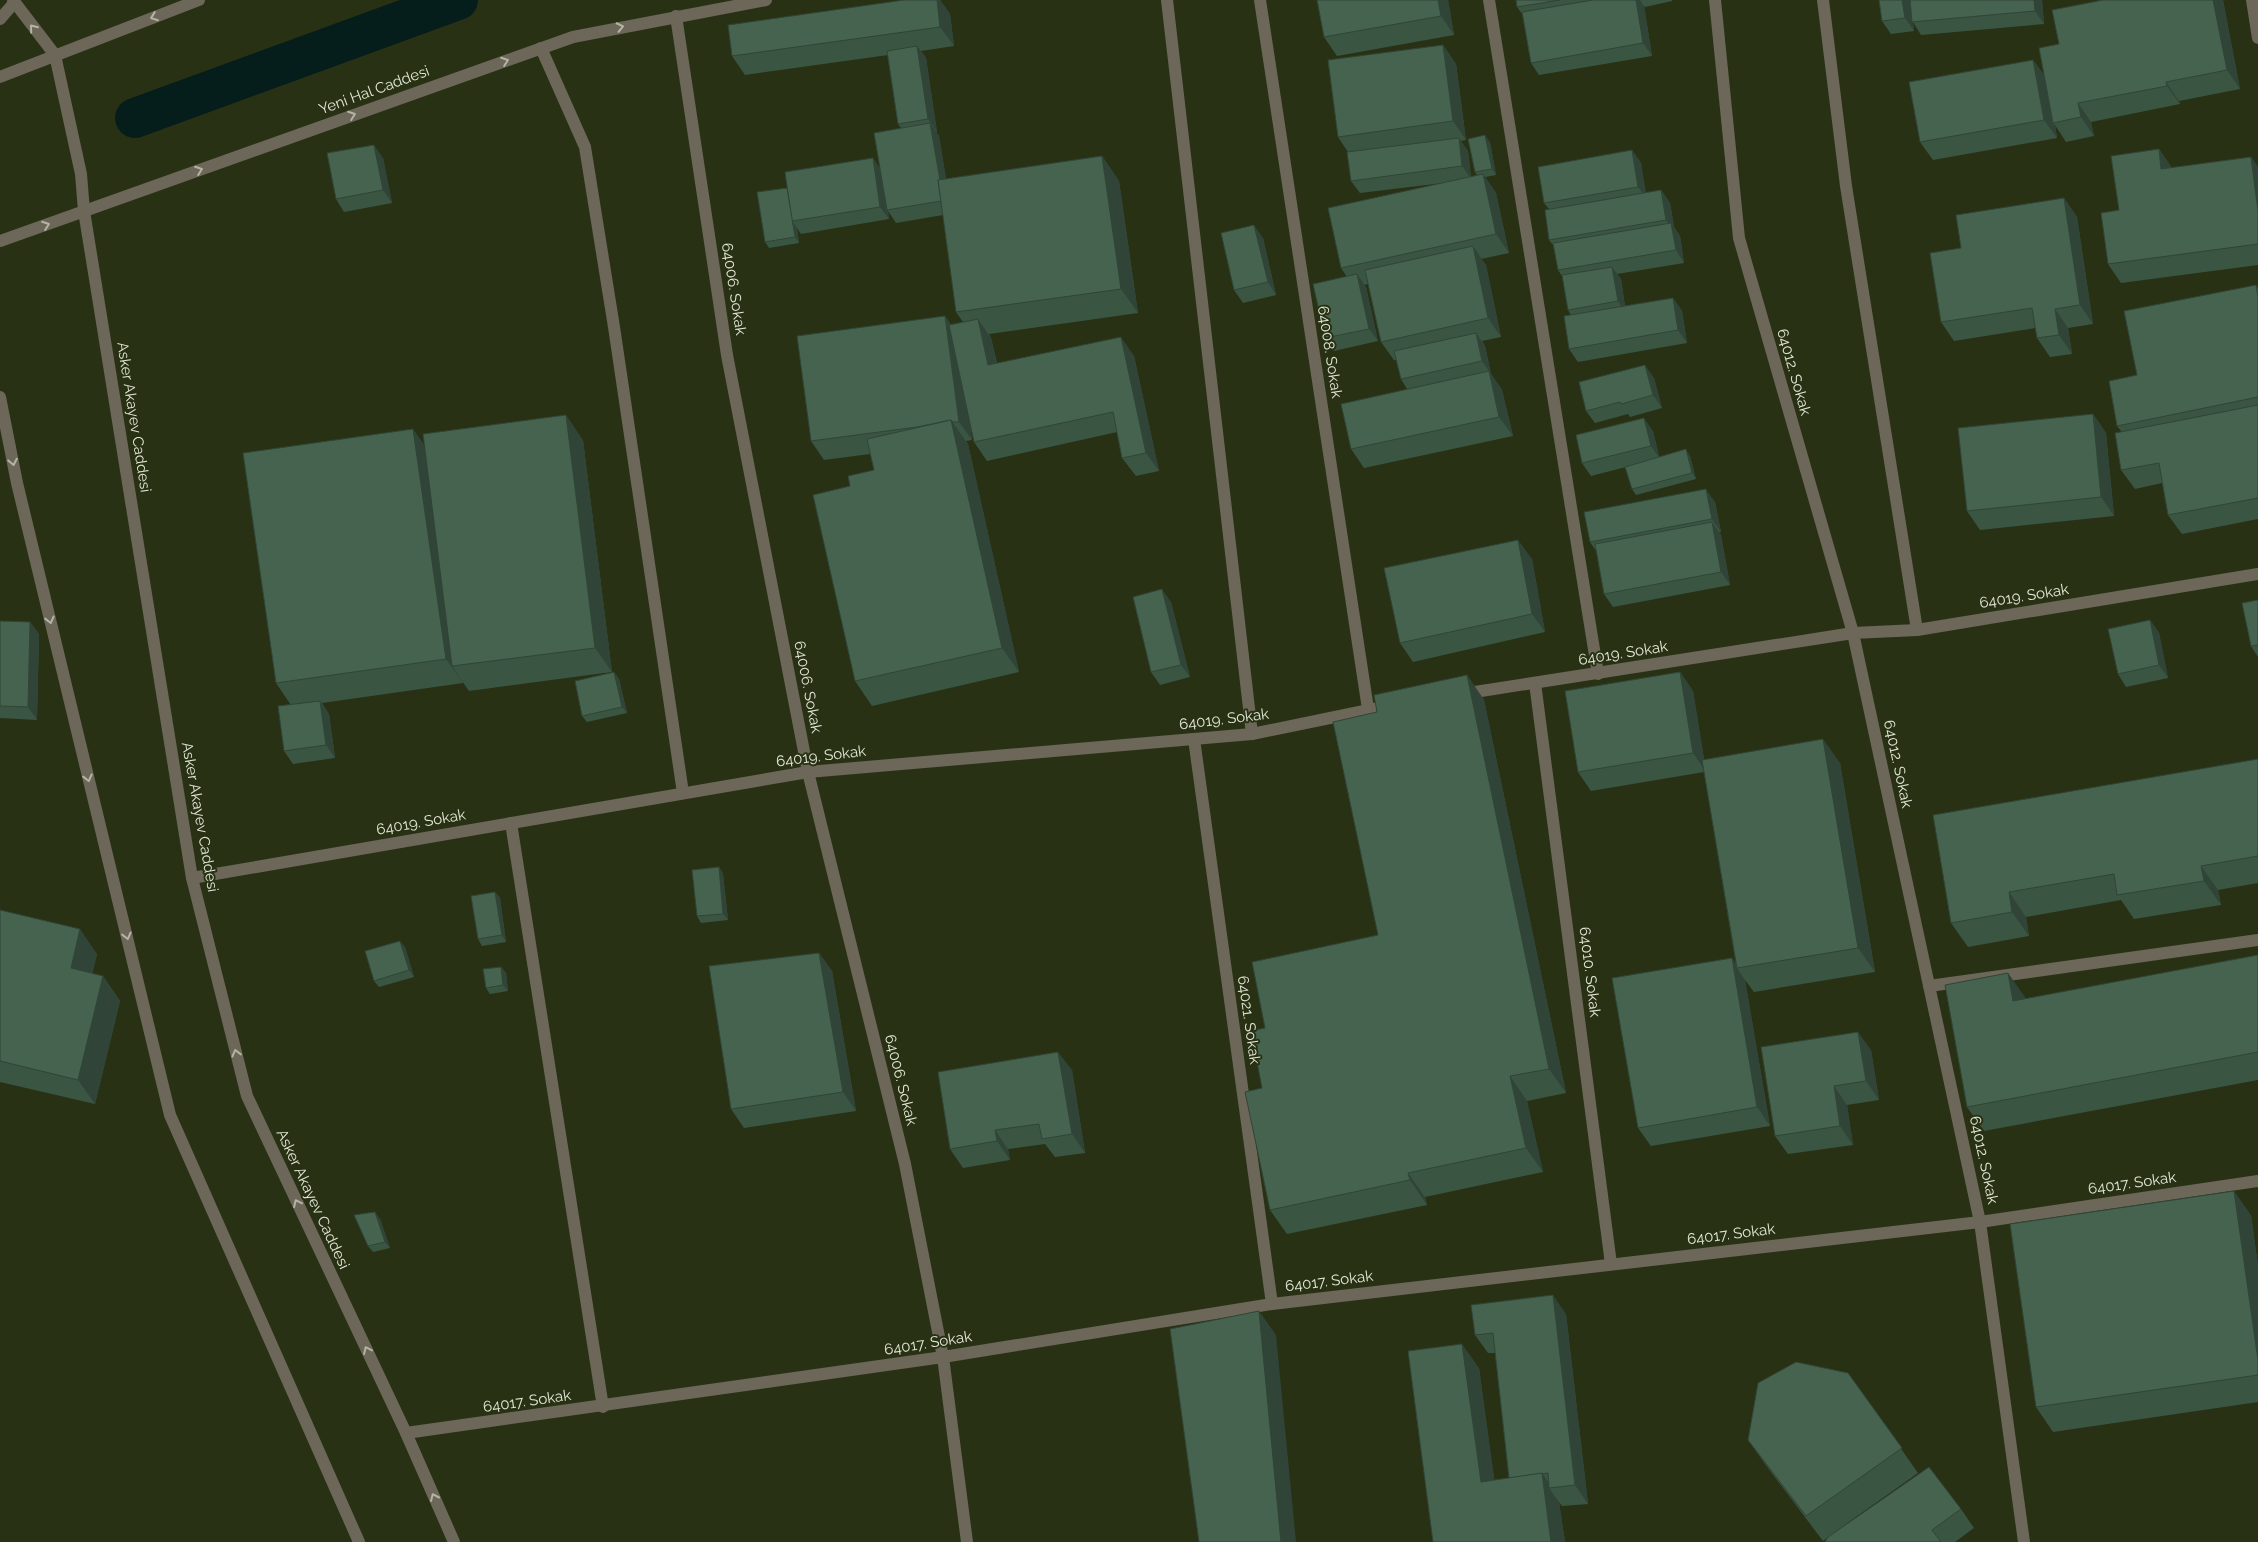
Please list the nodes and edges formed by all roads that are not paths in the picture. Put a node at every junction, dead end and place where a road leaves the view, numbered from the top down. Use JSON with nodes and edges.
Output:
{"nodes":[{"id":1,"x":199,"y":0,"type":"edge"},
{"id":2,"x":766,"y":0,"type":"edge"},
{"id":3,"x":1167,"y":0,"type":"edge"},
{"id":4,"x":1260,"y":0,"type":"edge"},
{"id":5,"x":1489,"y":0,"type":"edge"},
{"id":6,"x":1715,"y":0,"type":"edge"},
{"id":7,"x":1823,"y":0,"type":"edge"},
{"id":8,"x":2252,"y":0,"type":"edge"},
{"id":9,"x":13,"y":2,"type":"edge"},
{"id":10,"x":676,"y":16,"type":"junction"},
{"id":11,"x":0,"y":19,"type":"edge"},
{"id":12,"x":2258,"y":38,"type":"edge"},
{"id":13,"x":541,"y":48,"type":"junction"},
{"id":14,"x":55,"y":55,"type":"junction"},
{"id":15,"x":0,"y":77,"type":"edge"},
{"id":16,"x":84,"y":211,"type":"junction"},
{"id":17,"x":0,"y":241,"type":"edge"},
{"id":18,"x":0,"y":397,"type":"edge"},
{"id":19,"x":2258,"y":574,"type":"edge"},
{"id":20,"x":1917,"y":630,"type":"junction"},
{"id":21,"x":1853,"y":633,"type":"junction"},
{"id":22,"x":1598,"y":674,"type":"junction"},
{"id":23,"x":1535,"y":684,"type":"junction"},
{"id":24,"x":1447,"y":697,"type":"edge"},
{"id":25,"x":1408,"y":703,"type":"edge"},
{"id":26,"x":1368,"y":709,"type":"junction"},
{"id":27,"x":1252,"y":734,"type":"junction"},
{"id":28,"x":1194,"y":739,"type":"junction"},
{"id":29,"x":808,"y":772,"type":"junction"},
{"id":30,"x":683,"y":793,"type":"junction"},
{"id":31,"x":511,"y":823,"type":"junction"},
{"id":32,"x":192,"y":878,"type":"junction"},
{"id":33,"x":2258,"y":940,"type":"edge"},
{"id":34,"x":1929,"y":986,"type":"junction"},
{"id":35,"x":2258,"y":1181,"type":"edge"},
{"id":36,"x":1980,"y":1222,"type":"junction"},
{"id":37,"x":1611,"y":1264,"type":"junction"},
{"id":38,"x":1272,"y":1304,"type":"junction"},
{"id":39,"x":943,"y":1357,"type":"junction"},
{"id":40,"x":603,"y":1407,"type":"junction"},
{"id":41,"x":406,"y":1433,"type":"junction"},
{"id":42,"x":358,"y":1542,"type":"edge"},
{"id":43,"x":454,"y":1542,"type":"edge"},
{"id":44,"x":967,"y":1542,"type":"edge"},
{"id":45,"x":2024,"y":1542,"type":"edge"}],
"edges":[{"from":1,"to":14,"type":"street","one_way":true},
{"from":2,"to":10,"type":"street","name":"Yeni Hal Caddesi"},
{"from":3,"to":27,"type":"street"},
{"from":4,"to":26,"type":"street","name":"64008. Sokak"},
{"from":5,"to":22,"type":"street"},
{"from":6,"to":21,"type":"street","name":"64012. Sokak"},
{"from":7,"to":20,"type":"street"},
{"from":8,"to":12,"type":"street"},
{"from":9,"to":11,"type":"street"},
{"from":14,"to":9,"type":"street","one_way":true},
{"from":13,"to":10,"type":"street","name":"Yeni Hal Caddesi","one_way":true},
{"from":10,"to":29,"type":"street","name":"64006. Sokak"},
{"from":16,"to":13,"type":"street","name":"Yeni Hal Caddesi","one_way":true},
{"from":13,"to":30,"type":"street"},
{"from":14,"to":15,"type":"street"},
{"from":14,"to":16,"type":"street","name":"Asker Akayev Caddesi"},
{"from":17,"to":16,"type":"street","name":"Yeni Hal Caddesi","one_way":true},
{"from":16,"to":32,"type":"street","name":"Asker Akayev Caddesi"},
{"from":18,"to":42,"type":"street","one_way":true},
{"from":19,"to":20,"type":"street","name":"64019. Sokak"},
{"from":20,"to":21,"type":"street","name":"64019. Sokak"},
{"from":21,"to":22,"type":"street","name":"64019. Sokak"},
{"from":21,"to":34,"type":"street","name":"64012. Sokak"},
{"from":22,"to":23,"type":"street","name":"64019. Sokak"},
{"from":23,"to":24,"type":"street","name":"64019. Sokak"},
{"from":23,"to":37,"type":"street","name":"64010. Sokak"},
{"from":25,"to":26,"type":"street","name":"64019. Sokak"},
{"from":26,"to":27,"type":"street","name":"64019. Sokak"},
{"from":27,"to":28,"type":"street","name":"64019. Sokak"},
{"from":28,"to":29,"type":"street","name":"64019. Sokak"},
{"from":28,"to":38,"type":"street","name":"64021. Sokak"},
{"from":29,"to":30,"type":"street","name":"64019. Sokak"},
{"from":29,"to":39,"type":"street","name":"64006. Sokak"},
{"from":30,"to":31,"type":"street","name":"64019. Sokak"},
{"from":31,"to":32,"type":"street","name":"64019. Sokak"},
{"from":31,"to":40,"type":"street"},
{"from":41,"to":32,"type":"street","name":"Asker Akayev Caddesi","one_way":true},
{"from":33,"to":34,"type":"street"},
{"from":34,"to":36,"type":"street","name":"64012. Sokak"},
{"from":35,"to":36,"type":"street","name":"64017. Sokak"},
{"from":36,"to":37,"type":"street","name":"64017. Sokak"},
{"from":36,"to":45,"type":"street","name":"64012. Sokak"},
{"from":37,"to":38,"type":"street","name":"64017. Sokak"},
{"from":38,"to":39,"type":"street","name":"64017. Sokak"},
{"from":39,"to":40,"type":"street","name":"64017. Sokak"},
{"from":39,"to":44,"type":"street","name":"64006. Sokak"},
{"from":40,"to":41,"type":"street","name":"64017. Sokak"},
{"from":43,"to":41,"type":"street","name":"Asker Akayev Caddesi","one_way":true}]}
